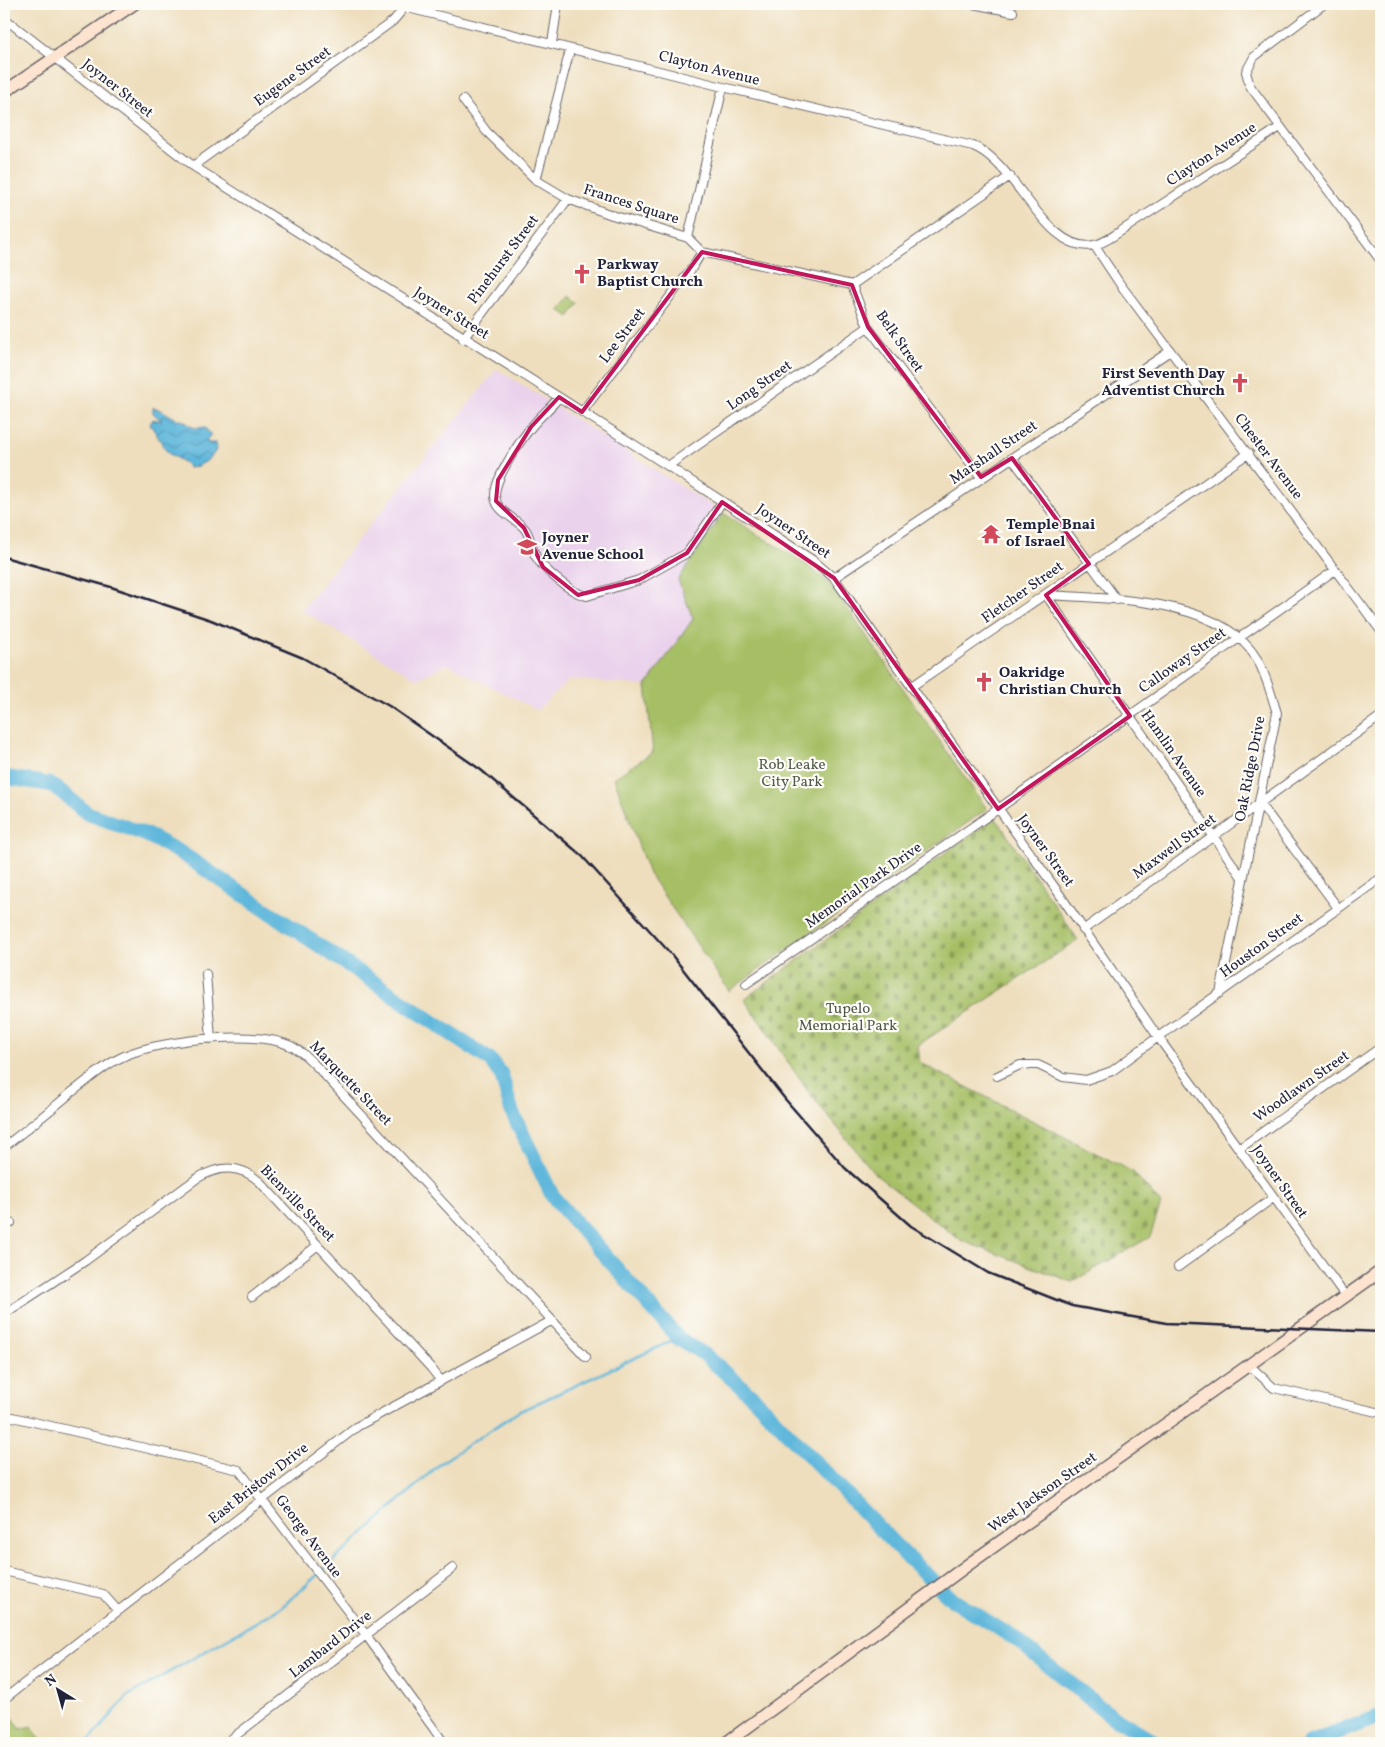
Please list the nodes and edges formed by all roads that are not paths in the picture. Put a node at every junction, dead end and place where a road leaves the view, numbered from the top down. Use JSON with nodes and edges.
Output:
{"nodes":[{"id":1,"x":134,"y":4,"type":"edge"},
{"id":2,"x":392,"y":4,"type":"edge"},
{"id":3,"x":558,"y":4,"type":"edge"},
{"id":4,"x":973,"y":4,"type":"edge"},
{"id":5,"x":1324,"y":4,"type":"edge"},
{"id":6,"x":405,"y":7,"type":"junction"},
{"id":7,"x":1013,"y":12,"type":"dead end"},
{"id":8,"x":4,"y":18,"type":"edge"},
{"id":9,"x":552,"y":43,"type":"junction"},
{"id":10,"x":570,"y":50,"type":"junction"},
{"id":11,"x":54,"y":58,"type":"junction"},
{"id":12,"x":722,"y":87,"type":"junction"},
{"id":13,"x":4,"y":92,"type":"edge"},
{"id":14,"x":463,"y":100,"type":"dead end"},
{"id":15,"x":1280,"y":127,"type":"junction"},
{"id":16,"x":193,"y":166,"type":"junction"},
{"id":17,"x":1010,"y":176,"type":"junction"},
{"id":18,"x":536,"y":180,"type":"junction"},
{"id":19,"x":568,"y":199,"type":"junction"},
{"id":20,"x":688,"y":238,"type":"junction"},
{"id":21,"x":1094,"y":246,"type":"junction"},
{"id":22,"x":702,"y":252,"type":"junction"},
{"id":23,"x":1381,"y":261,"type":"edge"},
{"id":24,"x":852,"y":285,"type":"junction"},
{"id":25,"x":868,"y":327,"type":"junction"},
{"id":26,"x":463,"y":339,"type":"junction"},
{"id":27,"x":1170,"y":351,"type":"junction"},
{"id":28,"x":559,"y":397,"type":"junction"},
{"id":29,"x":582,"y":412,"type":"junction"},
{"id":30,"x":1249,"y":453,"type":"junction"},
{"id":31,"x":1012,"y":458,"type":"junction"},
{"id":32,"x":668,"y":466,"type":"junction"},
{"id":33,"x":981,"y":477,"type":"junction"},
{"id":34,"x":722,"y":502,"type":"junction"},
{"id":35,"x":1089,"y":564,"type":"junction"},
{"id":36,"x":1335,"y":570,"type":"junction"},
{"id":37,"x":834,"y":578,"type":"junction"},
{"id":38,"x":1046,"y":595,"type":"junction"},
{"id":39,"x":1117,"y":600,"type":"junction"},
{"id":40,"x":1381,"y":631,"type":"edge"},
{"id":41,"x":1239,"y":638,"type":"junction"},
{"id":42,"x":911,"y":687,"type":"junction"},
{"id":43,"x":1130,"y":716,"type":"junction"},
{"id":44,"x":1381,"y":716,"type":"edge"},
{"id":45,"x":1259,"y":802,"type":"junction"},
{"id":46,"x":998,"y":809,"type":"junction"},
{"id":47,"x":1214,"y":836,"type":"junction"},
{"id":48,"x":1381,"y":878,"type":"edge"},
{"id":49,"x":1243,"y":879,"type":"junction"},
{"id":50,"x":1338,"y":908,"type":"junction"},
{"id":51,"x":1083,"y":930,"type":"junction"},
{"id":52,"x":206,"y":974,"type":"dead end"},
{"id":53,"x":746,"y":984,"type":"dead end"},
{"id":54,"x":1220,"y":993,"type":"junction"},
{"id":55,"x":1158,"y":1037,"type":"junction"},
{"id":56,"x":211,"y":1040,"type":"junction"},
{"id":57,"x":1381,"y":1047,"type":"edge"},
{"id":58,"x":997,"y":1076,"type":"dead end"},
{"id":59,"x":4,"y":1147,"type":"edge"},
{"id":60,"x":1239,"y":1149,"type":"junction"},
{"id":61,"x":1273,"y":1198,"type":"junction"},
{"id":62,"x":318,"y":1245,"type":"junction"},
{"id":63,"x":1178,"y":1267,"type":"dead end"},
{"id":64,"x":1381,"y":1271,"type":"edge"},
{"id":65,"x":252,"y":1297,"type":"dead end"},
{"id":66,"x":1346,"y":1298,"type":"junction"},
{"id":67,"x":4,"y":1314,"type":"edge"},
{"id":68,"x":551,"y":1321,"type":"junction"},
{"id":69,"x":586,"y":1357,"type":"dead end"},
{"id":70,"x":1250,"y":1366,"type":"junction"},
{"id":71,"x":440,"y":1381,"type":"junction"},
{"id":72,"x":1381,"y":1413,"type":"edge"},
{"id":73,"x":4,"y":1415,"type":"edge"},
{"id":74,"x":262,"y":1499,"type":"junction"},
{"id":75,"x":453,"y":1568,"type":"dead end"},
{"id":76,"x":4,"y":1571,"type":"edge"},
{"id":77,"x":118,"y":1611,"type":"junction"},
{"id":78,"x":366,"y":1635,"type":"junction"},
{"id":79,"x":4,"y":1699,"type":"edge"},
{"id":80,"x":226,"y":1743,"type":"edge"},
{"id":81,"x":444,"y":1743,"type":"edge"},
{"id":82,"x":726,"y":1743,"type":"edge"}],
"edges":[{"from":1,"to":11,"type":"street"},
{"from":2,"to":6,"type":"street","name":"Clayton Avenue"},
{"from":3,"to":9,"type":"street"},
{"from":4,"to":7,"type":"street"},
{"from":5,"to":15,"type":"street"},
{"from":6,"to":9,"type":"street","name":"Clayton Avenue"},
{"from":6,"to":16,"type":"street","name":"Eugene Street"},
{"from":8,"to":11,"type":"street","name":"Joyner Street"},
{"from":9,"to":10,"type":"street","name":"Clayton Avenue"},
{"from":10,"to":12,"type":"street","name":"Clayton Avenue"},
{"from":10,"to":18,"type":"street"},
{"from":11,"to":13,"type":"street"},
{"from":11,"to":16,"type":"street","name":"Joyner Street"},
{"from":12,"to":17,"type":"street","name":"Clayton Avenue"},
{"from":12,"to":20,"type":"street","name":"Frances Square"},
{"from":14,"to":18,"type":"street","name":"Frances Square"},
{"from":15,"to":21,"type":"street","name":"Clayton Avenue"},
{"from":15,"to":23,"type":"street","name":"Clayton Avenue"},
{"from":16,"to":26,"type":"street","name":"Joyner Street"},
{"from":17,"to":21,"type":"street"},
{"from":17,"to":24,"type":"street"},
{"from":18,"to":19,"type":"street","name":"Frances Square"},
{"from":19,"to":20,"type":"street","name":"Frances Square"},
{"from":19,"to":26,"type":"street","name":"Pinehurst Street"},
{"from":20,"to":22,"type":"street"},
{"from":21,"to":27,"type":"street","name":"Chester Avenue"},
{"from":22,"to":24,"type":"street"},
{"from":22,"to":29,"type":"street","name":"Lee Street"},
{"from":24,"to":25,"type":"street","name":"Belk Street"},
{"from":25,"to":32,"type":"street","name":"Long Street"},
{"from":25,"to":33,"type":"street","name":"Belk Street"},
{"from":26,"to":28,"type":"street","name":"Joyner Street"},
{"from":27,"to":30,"type":"street","name":"Chester Avenue"},
{"from":27,"to":31,"type":"street","name":"Marshall Street"},
{"from":28,"to":29,"type":"street","name":"Joyner Street"},
{"from":28,"to":34,"type":"street"},
{"from":29,"to":32,"type":"street","name":"Joyner Street"},
{"from":30,"to":35,"type":"street","name":"Fletcher Street"},
{"from":30,"to":36,"type":"street","name":"Chester Avenue"},
{"from":31,"to":33,"type":"street","name":"Marshall Street"},
{"from":31,"to":35,"type":"street"},
{"from":32,"to":34,"type":"street","name":"Joyner Street"},
{"from":33,"to":37,"type":"street","name":"Marshall Street"},
{"from":34,"to":37,"type":"street","name":"Joyner Street"},
{"from":35,"to":38,"type":"street","name":"Fletcher Street"},
{"from":35,"to":39,"type":"street"},
{"from":36,"to":40,"type":"street","name":"Chester Avenue"},
{"from":36,"to":41,"type":"street","name":"Calloway Street"},
{"from":37,"to":42,"type":"street","name":"Joyner Street"},
{"from":38,"to":39,"type":"street","name":"Oak Ridge Drive"},
{"from":38,"to":42,"type":"street","name":"Fletcher Street"},
{"from":38,"to":43,"type":"street","name":"Hamlin Avenue"},
{"from":39,"to":41,"type":"street","name":"Oak Ridge Drive"},
{"from":41,"to":43,"type":"street","name":"Calloway Street"},
{"from":41,"to":45,"type":"street","name":"Oak Ridge Drive"},
{"from":42,"to":46,"type":"street","name":"Joyner Street"},
{"from":43,"to":46,"type":"street","name":"Calloway Street"},
{"from":43,"to":47,"type":"street","name":"Hamlin Avenue"},
{"from":44,"to":45,"type":"street","name":"Maxwell Street"},
{"from":45,"to":47,"type":"street","name":"Maxwell Street"},
{"from":45,"to":49,"type":"street","name":"Oak Ridge Drive"},
{"from":45,"to":50,"type":"street"},
{"from":46,"to":51,"type":"street","name":"Joyner Street"},
{"from":46,"to":53,"type":"street","name":"Memorial Park Drive"},
{"from":47,"to":49,"type":"street","name":"Hamlin Avenue"},
{"from":47,"to":51,"type":"street","name":"Maxwell Street"},
{"from":48,"to":50,"type":"street","name":"Houston Street"},
{"from":49,"to":54,"type":"street","name":"Oak Ridge Drive"},
{"from":50,"to":54,"type":"street","name":"Houston Street"},
{"from":51,"to":55,"type":"street","name":"Joyner Street"},
{"from":52,"to":56,"type":"street"},
{"from":54,"to":55,"type":"street","name":"Houston Street"},
{"from":55,"to":58,"type":"street","name":"Houston Street"},
{"from":55,"to":60,"type":"street","name":"Joyner Street"},
{"from":56,"to":59,"type":"street","name":"Marquette Street"},
{"from":56,"to":68,"type":"street","name":"Marquette Street"},
{"from":57,"to":60,"type":"street","name":"Woodlawn Street"},
{"from":60,"to":61,"type":"street","name":"Joyner Street"},
{"from":61,"to":63,"type":"street"},
{"from":61,"to":66,"type":"street","name":"Joyner Street"},
{"from":62,"to":65,"type":"street"},
{"from":62,"to":67,"type":"street","name":"Bienville Street"},
{"from":62,"to":71,"type":"street","name":"Bienville Street"},
{"from":64,"to":66,"type":"street","name":"West Jackson Street"},
{"from":66,"to":70,"type":"street","name":"West Jackson Street"},
{"from":68,"to":69,"type":"street","name":"Marquette Street"},
{"from":68,"to":71,"type":"street","name":"East Bristow Drive"},
{"from":70,"to":72,"type":"street"},
{"from":70,"to":82,"type":"street","name":"West Jackson Street"},
{"from":71,"to":74,"type":"street","name":"East Bristow Drive"},
{"from":73,"to":74,"type":"street","name":"George Avenue"},
{"from":74,"to":77,"type":"street","name":"East Bristow Drive"},
{"from":74,"to":78,"type":"street","name":"George Avenue"},
{"from":75,"to":78,"type":"street","name":"Lambard Drive"},
{"from":76,"to":77,"type":"street"},
{"from":77,"to":79,"type":"street","name":"East Bristow Drive"},
{"from":78,"to":80,"type":"street","name":"Lambard Drive"},
{"from":78,"to":81,"type":"street","name":"George Avenue"}]}
